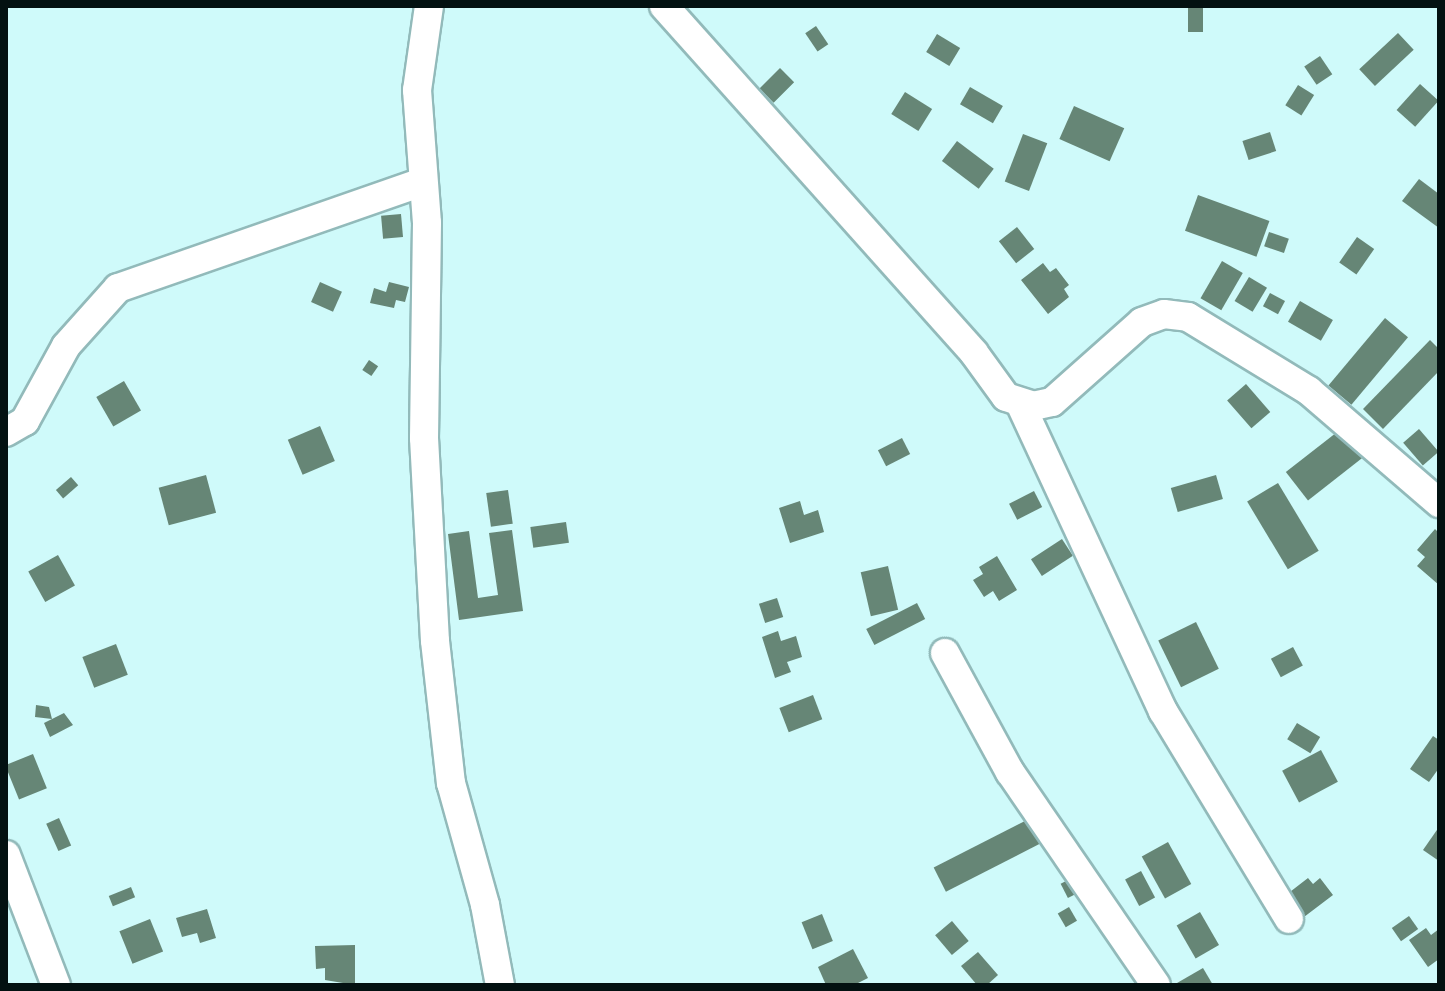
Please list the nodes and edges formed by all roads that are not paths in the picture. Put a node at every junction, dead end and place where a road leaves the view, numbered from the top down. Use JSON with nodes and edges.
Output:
{"nodes":[{"id":1,"x":429,"y":6,"type":"edge"},
{"id":2,"x":664,"y":6,"type":"edge"},
{"id":3,"x":422,"y":182,"type":"junction"},
{"id":4,"x":1020,"y":403,"type":"junction"},
{"id":5,"x":6,"y":432,"type":"edge"},
{"id":6,"x":1439,"y":503,"type":"edge"},
{"id":7,"x":945,"y":653,"type":"dead end"},
{"id":8,"x":6,"y":855,"type":"edge"},
{"id":9,"x":1289,"y":919,"type":"dead end"},
{"id":10,"x":56,"y":985,"type":"edge"},
{"id":11,"x":500,"y":985,"type":"edge"},
{"id":12,"x":1156,"y":985,"type":"edge"}],
"edges":[{"from":1,"to":3,"type":"street"},
{"from":2,"to":4,"type":"street"},
{"from":3,"to":5,"type":"street"},
{"from":3,"to":11,"type":"street"},
{"from":4,"to":6,"type":"street"},
{"from":4,"to":9,"type":"street"},
{"from":7,"to":12,"type":"street"},
{"from":8,"to":10,"type":"street"}]}
